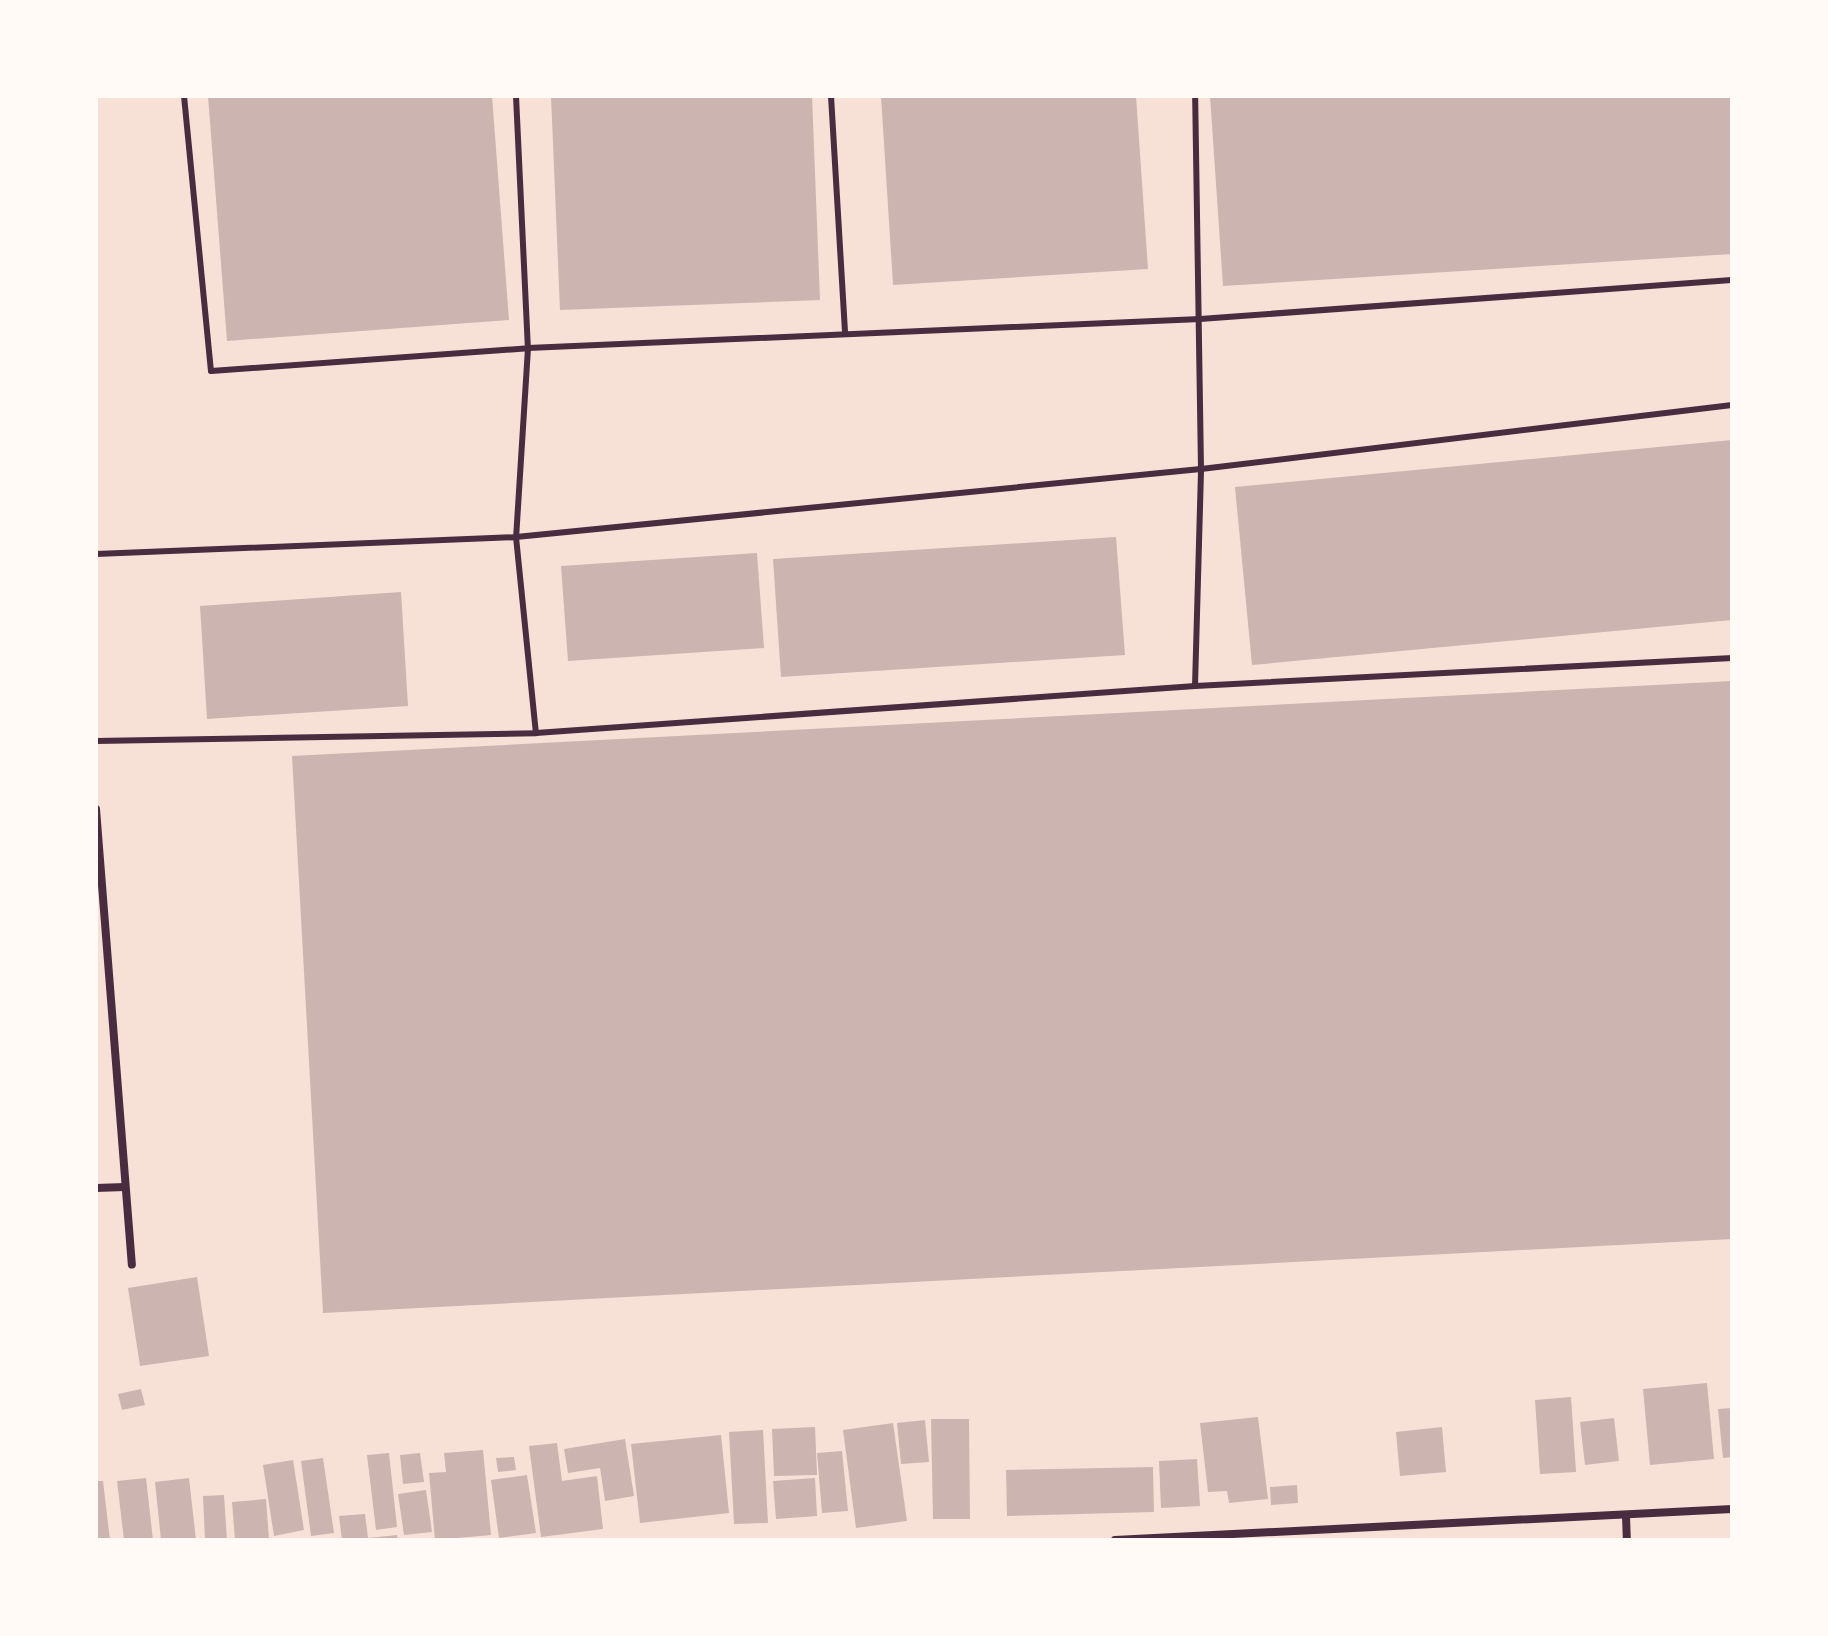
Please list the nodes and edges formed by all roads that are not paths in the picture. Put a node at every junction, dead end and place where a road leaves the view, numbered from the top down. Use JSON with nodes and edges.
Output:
{"nodes":[{"id":1,"x":184,"y":96,"type":"edge"},
{"id":2,"x":516,"y":96,"type":"edge"},
{"id":3,"x":831,"y":96,"type":"edge"},
{"id":4,"x":1195,"y":96,"type":"edge"},
{"id":5,"x":1732,"y":280,"type":"edge"},
{"id":6,"x":1200,"y":319,"type":"junction"},
{"id":7,"x":845,"y":334,"type":"junction"},
{"id":8,"x":528,"y":348,"type":"junction"},
{"id":9,"x":1732,"y":405,"type":"edge"},
{"id":10,"x":1201,"y":469,"type":"junction"},
{"id":11,"x":516,"y":537,"type":"junction"},
{"id":12,"x":96,"y":554,"type":"edge"},
{"id":13,"x":1732,"y":658,"type":"edge"},
{"id":14,"x":1195,"y":686,"type":"junction"},
{"id":15,"x":536,"y":733,"type":"junction"},
{"id":16,"x":96,"y":741,"type":"edge"},
{"id":17,"x":96,"y":809,"type":"edge"},
{"id":18,"x":101,"y":969,"type":"edge"},
{"id":19,"x":125,"y":1187,"type":"junction"},
{"id":20,"x":96,"y":1188,"type":"edge"},
{"id":21,"x":132,"y":1265,"type":"dead end"},
{"id":22,"x":1732,"y":1509,"type":"edge"},
{"id":23,"x":1626,"y":1516,"type":"junction"},
{"id":24,"x":1115,"y":1540,"type":"edge"},
{"id":25,"x":1627,"y":1540,"type":"edge"}],
"edges":[{"from":1,"to":8,"type":"lane"},
{"from":2,"to":8,"type":"lane"},
{"from":3,"to":7,"type":"lane"},
{"from":4,"to":6,"type":"lane"},
{"from":5,"to":6,"type":"lane"},
{"from":6,"to":7,"type":"lane"},
{"from":6,"to":10,"type":"lane"},
{"from":7,"to":8,"type":"lane"},
{"from":8,"to":11,"type":"lane"},
{"from":9,"to":10,"type":"lane"},
{"from":10,"to":11,"type":"lane"},
{"from":10,"to":14,"type":"lane"},
{"from":11,"to":12,"type":"lane"},
{"from":11,"to":15,"type":"lane"},
{"from":13,"to":14,"type":"lane"},
{"from":14,"to":15,"type":"lane"},
{"from":15,"to":16,"type":"lane"},
{"from":17,"to":18,"type":"street"},
{"from":18,"to":19,"type":"street"},
{"from":19,"to":20,"type":"street"},
{"from":19,"to":21,"type":"street"},
{"from":22,"to":23,"type":"street"},
{"from":23,"to":24,"type":"street"},
{"from":23,"to":25,"type":"street"}]}
